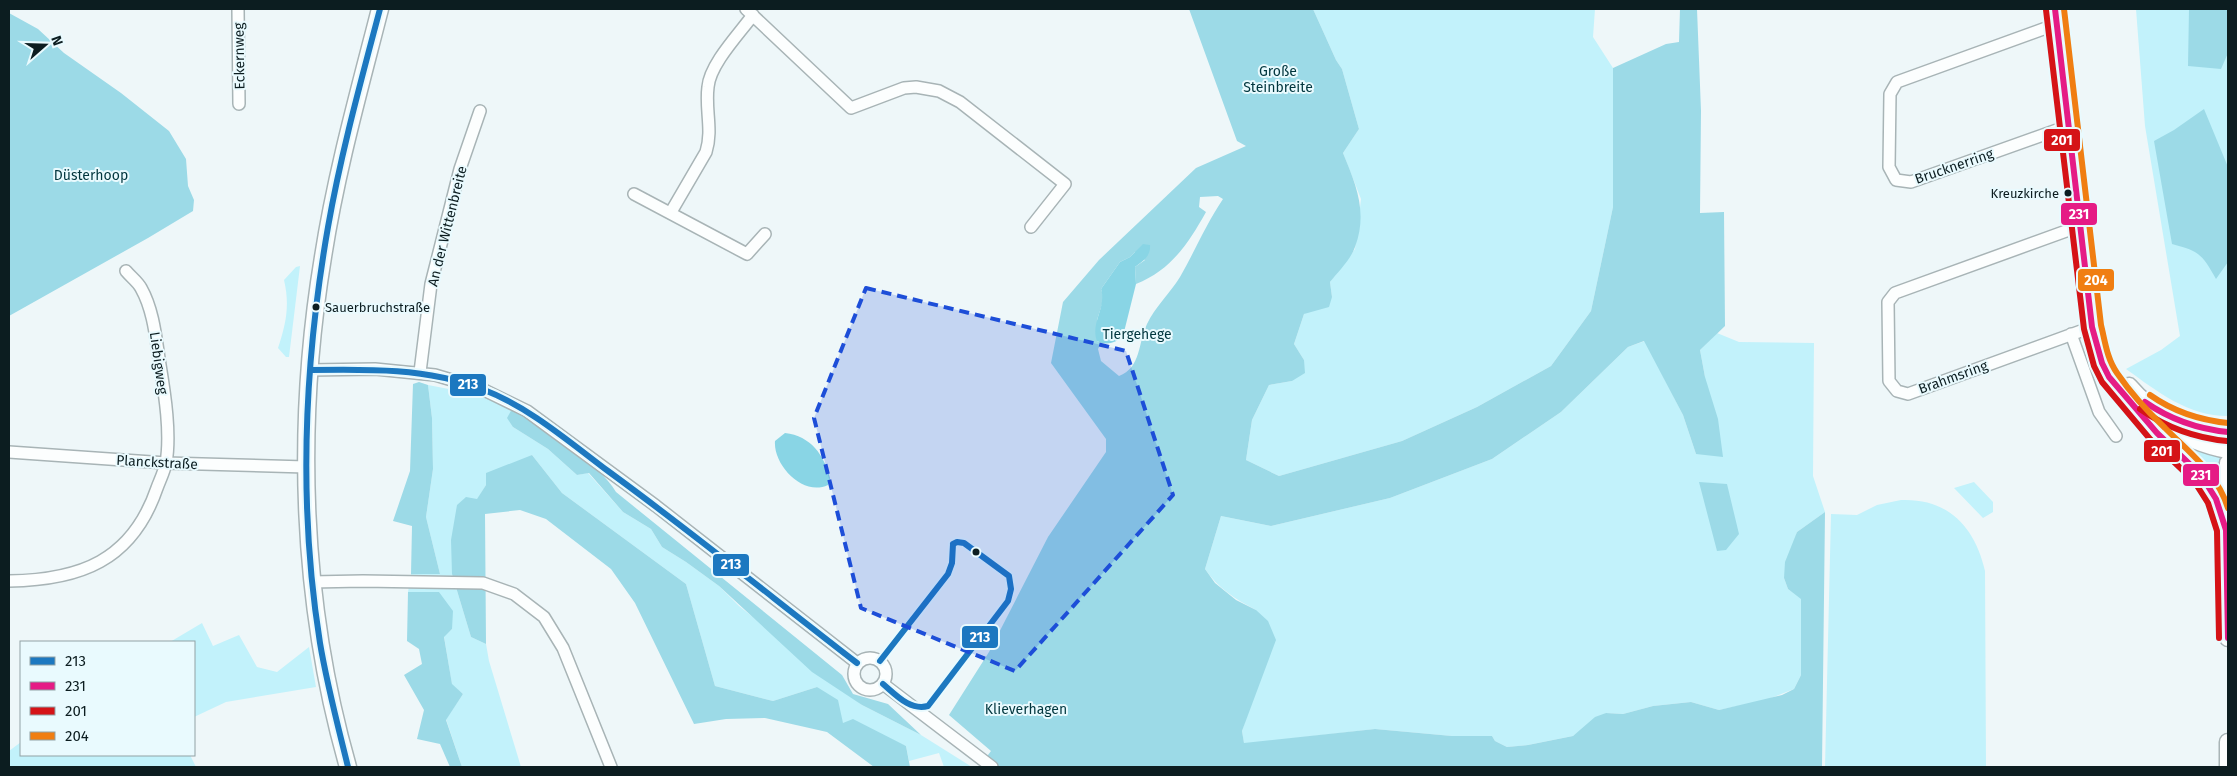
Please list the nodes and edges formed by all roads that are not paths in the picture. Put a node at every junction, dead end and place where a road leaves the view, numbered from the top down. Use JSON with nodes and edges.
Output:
{"nodes":[{"id":1,"x":238,"y":9,"type":"edge"},
{"id":2,"x":380,"y":9,"type":"edge"},
{"id":3,"x":2055,"y":9,"type":"edge"},
{"id":4,"x":750,"y":12,"type":"edge"},
{"id":5,"x":2057,"y":28,"type":"junction"},
{"id":6,"x":239,"y":104,"type":"dead end"},
{"id":7,"x":480,"y":111,"type":"dead end"},
{"id":8,"x":2068,"y":126,"type":"junction"},
{"id":9,"x":634,"y":194,"type":"dead end"},
{"id":10,"x":672,"y":212,"type":"junction"},
{"id":11,"x":2080,"y":226,"type":"junction"},
{"id":12,"x":1031,"y":227,"type":"dead end"},
{"id":13,"x":765,"y":234,"type":"dead end"},
{"id":14,"x":126,"y":272,"type":"dead end"},
{"id":15,"x":2092,"y":327,"type":"junction"},
{"id":16,"x":2071,"y":334,"type":"junction"},
{"id":17,"x":2098,"y":344,"type":"junction"},
{"id":18,"x":310,"y":370,"type":"junction"},
{"id":19,"x":420,"y":372,"type":"junction"},
{"id":20,"x":2132,"y":405,"type":"junction"},
{"id":21,"x":2228,"y":432,"type":"edge"},
{"id":22,"x":2116,"y":436,"type":"dead end"},
{"id":23,"x":2228,"y":450,"type":"edge"},
{"id":24,"x":9,"y":452,"type":"edge"},
{"id":25,"x":166,"y":463,"type":"junction"},
{"id":26,"x":2228,"y":463,"type":"edge"},
{"id":27,"x":306,"y":467,"type":"junction"},
{"id":28,"x":2226,"y":530,"type":"junction"},
{"id":29,"x":9,"y":581,"type":"edge"},
{"id":30,"x":311,"y":582,"type":"junction"},
{"id":31,"x":2228,"y":638,"type":"edge"},
{"id":32,"x":857,"y":663,"type":"junction"},
{"id":33,"x":882,"y":684,"type":"junction"},
{"id":34,"x":2228,"y":742,"type":"edge"},
{"id":35,"x":348,"y":767,"type":"edge"},
{"id":36,"x":611,"y":767,"type":"edge"},
{"id":37,"x":992,"y":767,"type":"edge"},
{"id":38,"x":2228,"y":767,"type":"edge"}],
"edges":[{"from":1,"to":6,"type":"street","name":"Eckernweg"},
{"from":2,"to":18,"type":"street"},
{"from":3,"to":5,"type":"street"},
{"from":4,"to":10,"type":"street"},
{"from":4,"to":12,"type":"street"},
{"from":5,"to":8,"type":"street"},
{"from":5,"to":8,"type":"street","name":"Brucknerring"},
{"from":7,"to":19,"type":"street","name":"An der Wittenbreite"},
{"from":8,"to":11,"type":"street"},
{"from":9,"to":10,"type":"street"},
{"from":10,"to":13,"type":"street"},
{"from":11,"to":15,"type":"street"},
{"from":11,"to":16,"type":"street","name":"Brahmsring"},
{"from":14,"to":25,"type":"street","name":"Liebigweg"},
{"from":15,"to":16,"type":"street","name":"Brahmsring"},
{"from":15,"to":17,"type":"street"},
{"from":16,"to":22,"type":"street"},
{"from":17,"to":20,"type":"street"},
{"from":17,"to":21,"type":"street"},
{"from":18,"to":19,"type":"street"},
{"from":18,"to":27,"type":"street"},
{"from":19,"to":32,"type":"street"},
{"from":20,"to":23,"type":"street"},
{"from":20,"to":28,"type":"street"},
{"from":24,"to":25,"type":"street","name":"Planckstraße"},
{"from":25,"to":27,"type":"street","name":"Planckstraße"},
{"from":25,"to":29,"type":"street","name":"Liebigweg"},
{"from":26,"to":28,"type":"street"},
{"from":27,"to":30,"type":"street"},
{"from":28,"to":31,"type":"street"},
{"from":30,"to":35,"type":"street"},
{"from":30,"to":36,"type":"street"},
{"from":32,"to":33,"type":"street"},
{"from":32,"to":33,"type":"street"},
{"from":33,"to":37,"type":"street"},
{"from":34,"to":38,"type":"street"}]}
